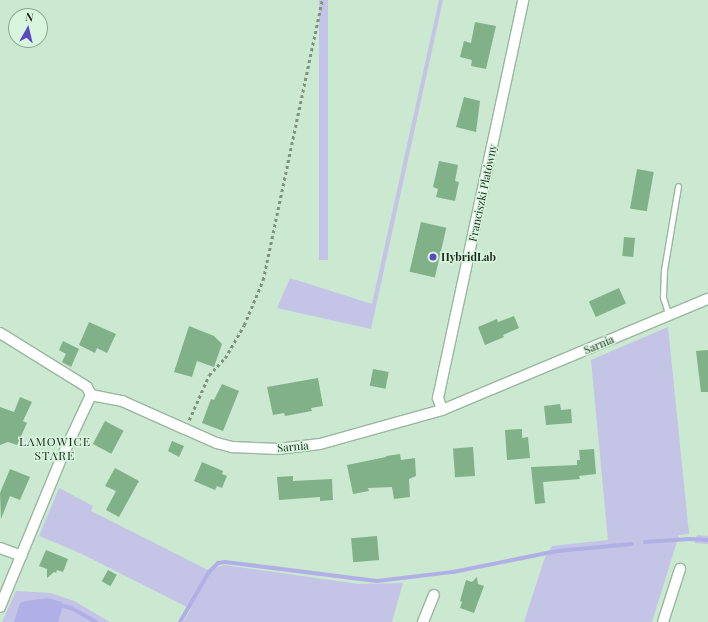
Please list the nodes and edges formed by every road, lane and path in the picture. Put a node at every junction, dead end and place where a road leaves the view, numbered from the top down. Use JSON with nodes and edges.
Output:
{"nodes":[{"id":1,"x":322,"y":0,"type":"edge"},
{"id":2,"x":523,"y":0,"type":"edge"},
{"id":3,"x":678,"y":186,"type":"dead end"},
{"id":4,"x":708,"y":299,"type":"edge"},
{"id":5,"x":669,"y":316,"type":"junction"},
{"id":6,"x":0,"y":333,"type":"edge"},
{"id":7,"x":91,"y":396,"type":"junction"},
{"id":8,"x":442,"y":410,"type":"junction"},
{"id":9,"x":185,"y":430,"type":"junction"},
{"id":10,"x":0,"y":548,"type":"edge"},
{"id":11,"x":22,"y":556,"type":"junction"},
{"id":12,"x":680,"y":568,"type":"dead end"},
{"id":13,"x":434,"y":595,"type":"dead end"},
{"id":14,"x":0,"y":606,"type":"edge"},
{"id":15,"x":423,"y":622,"type":"edge"},
{"id":16,"x":664,"y":622,"type":"edge"}],
"edges":[{"from":1,"to":9,"type":"path"},
{"from":2,"to":8,"type":"street","name":"Franciszki Platówny"},
{"from":3,"to":5,"type":"lane"},
{"from":4,"to":5,"type":"street","name":"Sarnia"},
{"from":5,"to":8,"type":"street","name":"Sarnia"},
{"from":6,"to":7,"type":"street"},
{"from":7,"to":9,"type":"street","name":"Sarnia"},
{"from":7,"to":11,"type":"street"},
{"from":8,"to":9,"type":"street","name":"Sarnia"},
{"from":10,"to":11,"type":"street"},
{"from":11,"to":14,"type":"street"},
{"from":12,"to":16,"type":"street"},
{"from":13,"to":15,"type":"street"}]}
